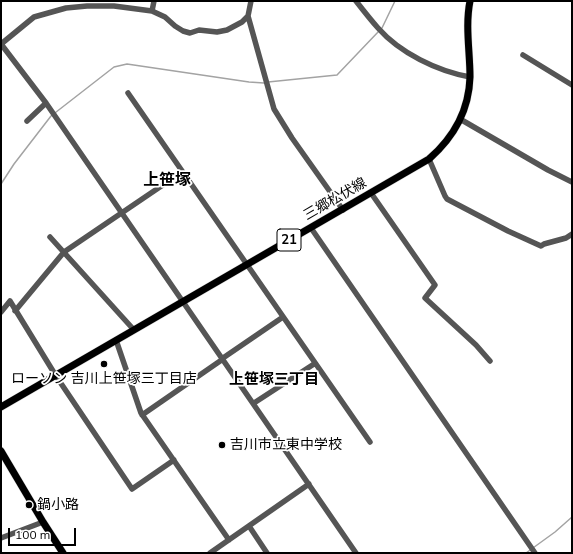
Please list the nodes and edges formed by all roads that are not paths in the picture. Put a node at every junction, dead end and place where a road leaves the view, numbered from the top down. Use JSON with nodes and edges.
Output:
{"nodes":[{"id":1,"x":154,"y":1,"type":"edge"},
{"id":2,"x":251,"y":1,"type":"edge"},
{"id":3,"x":356,"y":1,"type":"edge"},
{"id":4,"x":470,"y":1,"type":"edge"},
{"id":5,"x":152,"y":11,"type":"junction"},
{"id":6,"x":248,"y":16,"type":"junction"},
{"id":7,"x":2,"y":42,"type":"edge"},
{"id":8,"x":523,"y":55,"type":"dead end"},
{"id":9,"x":470,"y":77,"type":"junction"},
{"id":10,"x":572,"y":85,"type":"edge"},
{"id":11,"x":128,"y":93,"type":"dead end"},
{"id":12,"x":46,"y":103,"type":"junction"},
{"id":13,"x":460,"y":119,"type":"junction"},
{"id":14,"x":26,"y":121,"type":"dead end"},
{"id":15,"x":429,"y":159,"type":"junction"},
{"id":16,"x":182,"y":172,"type":"junction"},
{"id":17,"x":572,"y":182,"type":"edge"},
{"id":18,"x":371,"y":193,"type":"junction"},
{"id":19,"x":343,"y":210,"type":"junction"},
{"id":20,"x":122,"y":213,"type":"junction"},
{"id":21,"x":311,"y":228,"type":"junction"},
{"id":22,"x":572,"y":234,"type":"edge"},
{"id":23,"x":50,"y":237,"type":"dead end"},
{"id":24,"x":64,"y":252,"type":"junction"},
{"id":25,"x":248,"y":264,"type":"junction"},
{"id":26,"x":183,"y":302,"type":"junction"},
{"id":27,"x":15,"y":311,"type":"junction"},
{"id":28,"x":1,"y":312,"type":"edge"},
{"id":29,"x":283,"y":317,"type":"junction"},
{"id":30,"x":134,"y":330,"type":"junction"},
{"id":31,"x":116,"y":340,"type":"junction"},
{"id":32,"x":223,"y":359,"type":"junction"},
{"id":33,"x":490,"y":361,"type":"dead end"},
{"id":34,"x":314,"y":364,"type":"junction"},
{"id":35,"x":56,"y":376,"type":"junction"},
{"id":36,"x":254,"y":403,"type":"junction"},
{"id":37,"x":1,"y":407,"type":"edge"},
{"id":38,"x":142,"y":415,"type":"junction"},
{"id":39,"x":370,"y":442,"type":"dead end"},
{"id":40,"x":1,"y":451,"type":"edge"},
{"id":41,"x":174,"y":460,"type":"junction"},
{"id":42,"x":310,"y":484,"type":"junction"},
{"id":43,"x":43,"y":522,"type":"junction"},
{"id":44,"x":249,"y":526,"type":"junction"},
{"id":45,"x":1,"y":538,"type":"edge"},
{"id":46,"x":229,"y":540,"type":"junction"},
{"id":47,"x":63,"y":553,"type":"edge"},
{"id":48,"x":210,"y":553,"type":"edge"},
{"id":49,"x":267,"y":553,"type":"edge"},
{"id":50,"x":356,"y":553,"type":"edge"},
{"id":51,"x":535,"y":553,"type":"edge"}],
"edges":[{"from":1,"to":5,"type":"street"},
{"from":2,"to":6,"type":"street"},
{"from":3,"to":9,"type":"street"},
{"from":4,"to":9,"type":"main road","name":"三郷松伏線","number":"21"},
{"from":5,"to":6,"type":"street"},
{"from":5,"to":7,"type":"street"},
{"from":6,"to":19,"type":"street"},
{"from":7,"to":12,"type":"street"},
{"from":8,"to":10,"type":"street"},
{"from":9,"to":13,"type":"main road","name":"三郷松伏線","number":"21"},
{"from":11,"to":16,"type":"street"},
{"from":12,"to":14,"type":"street"},
{"from":12,"to":20,"type":"street"},
{"from":13,"to":15,"type":"main road","name":"三郷松伏線","number":"21"},
{"from":13,"to":17,"type":"street"},
{"from":15,"to":18,"type":"main road","name":"三郷松伏線","number":"21"},
{"from":15,"to":22,"type":"street"},
{"from":16,"to":20,"type":"street"},
{"from":16,"to":25,"type":"street"},
{"from":18,"to":19,"type":"main road","name":"三郷松伏線","number":"21"},
{"from":18,"to":33,"type":"street"},
{"from":19,"to":21,"type":"main road","name":"三郷松伏線","number":"21"},
{"from":20,"to":24,"type":"street"},
{"from":20,"to":26,"type":"street"},
{"from":21,"to":25,"type":"main road","name":"三郷松伏線","number":"21"},
{"from":21,"to":51,"type":"street"},
{"from":23,"to":24,"type":"street"},
{"from":24,"to":27,"type":"street"},
{"from":24,"to":30,"type":"street"},
{"from":25,"to":26,"type":"main road","name":"三郷松伏線","number":"21"},
{"from":25,"to":29,"type":"street"},
{"from":26,"to":30,"type":"main road","name":"三郷松伏線","number":"21"},
{"from":26,"to":32,"type":"street"},
{"from":27,"to":28,"type":"street"},
{"from":27,"to":35,"type":"street"},
{"from":29,"to":32,"type":"street"},
{"from":29,"to":34,"type":"street"},
{"from":30,"to":31,"type":"main road","name":"三郷松伏線","number":"21"},
{"from":31,"to":35,"type":"main road","name":"三郷松伏線","number":"21"},
{"from":31,"to":38,"type":"street"},
{"from":32,"to":36,"type":"street"},
{"from":32,"to":38,"type":"street"},
{"from":34,"to":36,"type":"street"},
{"from":34,"to":39,"type":"street"},
{"from":35,"to":37,"type":"main road","name":"三郷松伏線","number":"21"},
{"from":35,"to":41,"type":"street"},
{"from":36,"to":42,"type":"street"},
{"from":38,"to":41,"type":"street"},
{"from":40,"to":43,"type":"main road"},
{"from":41,"to":46,"type":"street"},
{"from":42,"to":44,"type":"street"},
{"from":42,"to":50,"type":"street"},
{"from":43,"to":45,"type":"street"},
{"from":43,"to":47,"type":"main road"},
{"from":44,"to":46,"type":"street"},
{"from":44,"to":49,"type":"street"},
{"from":46,"to":48,"type":"street"}]}
